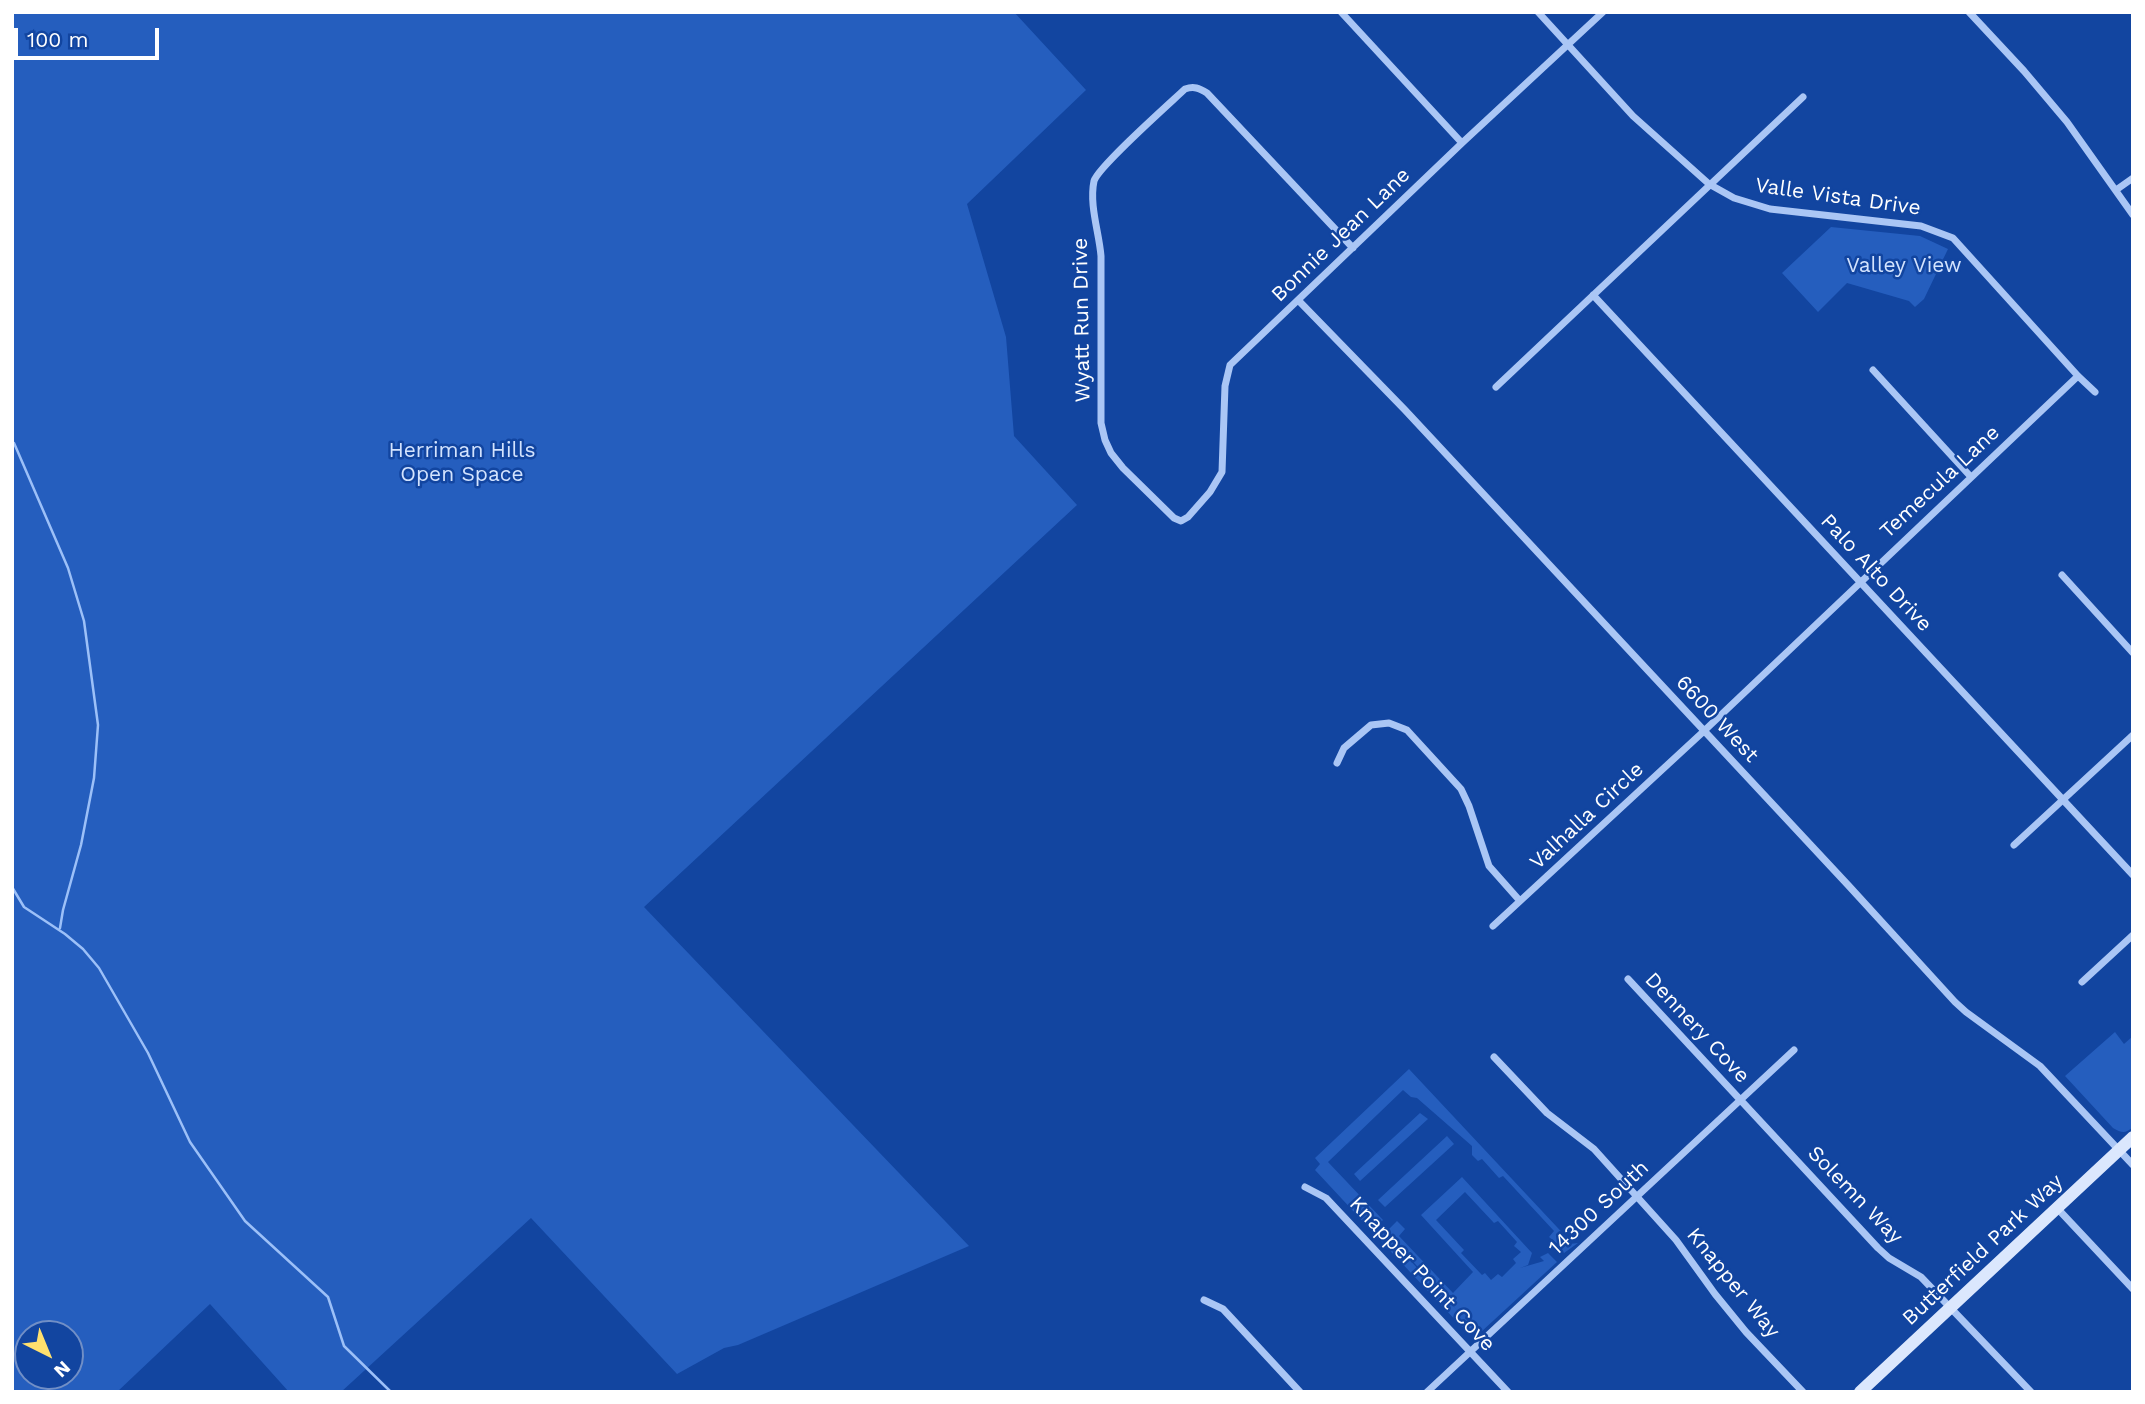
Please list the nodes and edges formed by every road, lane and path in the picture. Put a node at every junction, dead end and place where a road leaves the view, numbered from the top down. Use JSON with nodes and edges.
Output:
{"nodes":[{"id":1,"x":1341,"y":12,"type":"edge"},
{"id":2,"x":1538,"y":12,"type":"edge"},
{"id":3,"x":1603,"y":12,"type":"edge"},
{"id":4,"x":1969,"y":12,"type":"edge"},
{"id":5,"x":1569,"y":45,"type":"junction"},
{"id":6,"x":1803,"y":97,"type":"dead end"},
{"id":7,"x":1462,"y":143,"type":"junction"},
{"id":8,"x":2133,"y":178,"type":"edge"},
{"id":9,"x":1709,"y":184,"type":"junction"},
{"id":10,"x":2116,"y":190,"type":"junction"},
{"id":11,"x":2133,"y":215,"type":"edge"},
{"id":12,"x":1353,"y":248,"type":"junction"},
{"id":13,"x":1593,"y":295,"type":"junction"},
{"id":14,"x":1299,"y":300,"type":"junction"},
{"id":15,"x":1873,"y":370,"type":"dead end"},
{"id":16,"x":2078,"y":376,"type":"junction"},
{"id":17,"x":1496,"y":387,"type":"dead end"},
{"id":18,"x":2095,"y":392,"type":"dead end"},
{"id":19,"x":1971,"y":477,"type":"junction"},
{"id":20,"x":1181,"y":522,"type":"joint"},
{"id":21,"x":2062,"y":575,"type":"dead end"},
{"id":22,"x":1859,"y":582,"type":"junction"},
{"id":23,"x":2133,"y":653,"type":"edge"},
{"id":24,"x":1704,"y":731,"type":"junction"},
{"id":25,"x":2133,"y":735,"type":"edge"},
{"id":26,"x":1337,"y":763,"type":"dead end"},
{"id":27,"x":2063,"y":800,"type":"junction"},
{"id":28,"x":2014,"y":845,"type":"dead end"},
{"id":29,"x":2133,"y":875,"type":"edge"},
{"id":30,"x":1520,"y":901,"type":"junction"},
{"id":31,"x":1493,"y":926,"type":"dead end"},
{"id":32,"x":2133,"y":936,"type":"edge"},
{"id":33,"x":1628,"y":979,"type":"dead end"},
{"id":34,"x":2082,"y":982,"type":"dead end"},
{"id":35,"x":1794,"y":1050,"type":"dead end"},
{"id":36,"x":1494,"y":1057,"type":"dead end"},
{"id":37,"x":1740,"y":1100,"type":"junction"},
{"id":38,"x":2133,"y":1137,"type":"edge"},
{"id":39,"x":2119,"y":1150,"type":"junction"},
{"id":40,"x":2133,"y":1165,"type":"edge"},
{"id":41,"x":1305,"y":1187,"type":"dead end"},
{"id":42,"x":1637,"y":1196,"type":"junction"},
{"id":43,"x":2057,"y":1208,"type":"junction"},
{"id":44,"x":2133,"y":1289,"type":"edge"},
{"id":45,"x":1204,"y":1300,"type":"dead end"},
{"id":46,"x":1950,"y":1307,"type":"junction"},
{"id":47,"x":1471,"y":1351,"type":"junction"},
{"id":48,"x":1300,"y":1392,"type":"edge"},
{"id":49,"x":1427,"y":1392,"type":"edge"},
{"id":50,"x":1508,"y":1392,"type":"edge"},
{"id":51,"x":1803,"y":1392,"type":"edge"},
{"id":52,"x":1860,"y":1392,"type":"edge"},
{"id":53,"x":2031,"y":1392,"type":"edge"}],
"edges":[{"from":1,"to":7,"type":"street"},
{"from":2,"to":5,"type":"street","name":"Valle Vista Drive"},
{"from":3,"to":5,"type":"street","name":"Bonnie Jean Lane"},
{"from":4,"to":10,"type":"street"},
{"from":5,"to":7,"type":"street","name":"Bonnie Jean Lane"},
{"from":5,"to":9,"type":"street","name":"Valle Vista Drive"},
{"from":6,"to":9,"type":"street"},
{"from":7,"to":12,"type":"street","name":"Bonnie Jean Lane"},
{"from":8,"to":10,"type":"street"},
{"from":9,"to":13,"type":"street"},
{"from":9,"to":16,"type":"street","name":"Valle Vista Drive"},
{"from":10,"to":11,"type":"street"},
{"from":12,"to":14,"type":"street","name":"Bonnie Jean Lane"},
{"from":12,"to":20,"type":"street","name":"Wyatt Run Drive"},
{"from":13,"to":17,"type":"street"},
{"from":13,"to":22,"type":"street","name":"Palo Alto Drive"},
{"from":14,"to":20,"type":"street","name":"Bonnie Jean Lane"},
{"from":14,"to":24,"type":"street","name":"6600 West"},
{"from":15,"to":19,"type":"street"},
{"from":16,"to":18,"type":"street","name":"Valle Vista Drive"},
{"from":16,"to":19,"type":"street","name":"Temecula Lane"},
{"from":19,"to":22,"type":"street","name":"Temecula Lane"},
{"from":21,"to":23,"type":"street"},
{"from":22,"to":24,"type":"street","name":"Temecula Lane"},
{"from":22,"to":27,"type":"street","name":"Palo Alto Drive"},
{"from":24,"to":30,"type":"street","name":"Valhalla Circle"},
{"from":24,"to":39,"type":"street","name":"6600 West"},
{"from":25,"to":27,"type":"street"},
{"from":26,"to":30,"type":"street"},
{"from":27,"to":28,"type":"street"},
{"from":27,"to":29,"type":"street","name":"Palo Alto Drive"},
{"from":30,"to":31,"type":"street","name":"Valhalla Circle"},
{"from":32,"to":34,"type":"street"},
{"from":33,"to":37,"type":"street","name":"Dennery Cove"},
{"from":35,"to":37,"type":"street","name":"14300 South"},
{"from":36,"to":42,"type":"street","name":"Knapper Way"},
{"from":37,"to":42,"type":"street","name":"14300 South"},
{"from":37,"to":46,"type":"street","name":"Solemn Way"},
{"from":38,"to":39,"type":"street","name":"Butterfield Park Way"},
{"from":39,"to":40,"type":"street","name":"6600 West"},
{"from":39,"to":43,"type":"street","name":"Butterfield Park Way"},
{"from":41,"to":47,"type":"street","name":"Knapper Point Cove"},
{"from":42,"to":47,"type":"street","name":"14300 South"},
{"from":42,"to":51,"type":"street","name":"Knapper Way"},
{"from":43,"to":44,"type":"street"},
{"from":43,"to":46,"type":"street","name":"Butterfield Park Way"},
{"from":45,"to":48,"type":"street"},
{"from":46,"to":52,"type":"street","name":"Butterfield Park Way"},
{"from":46,"to":53,"type":"street","name":"Solemn Way"},
{"from":47,"to":49,"type":"street","name":"14300 South"},
{"from":47,"to":50,"type":"street","name":"Knapper Point Cove"}]}
